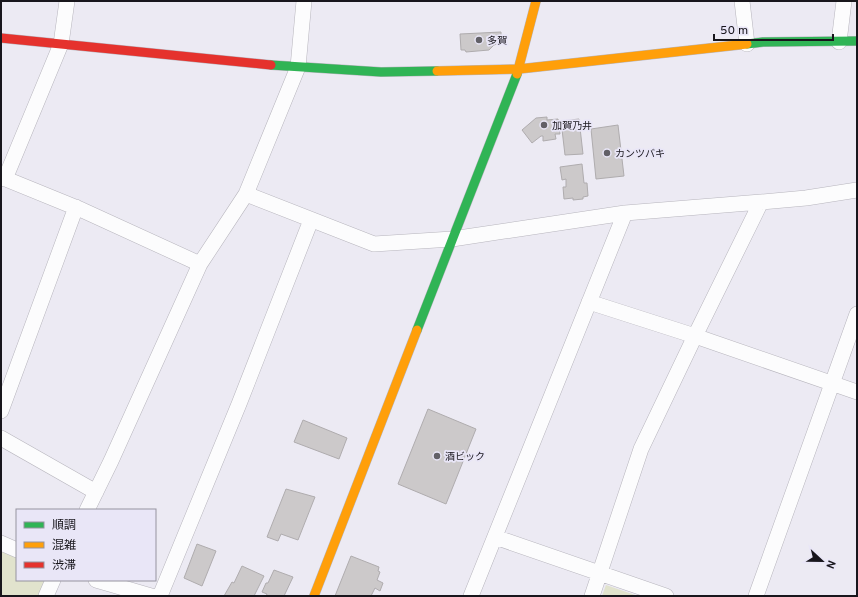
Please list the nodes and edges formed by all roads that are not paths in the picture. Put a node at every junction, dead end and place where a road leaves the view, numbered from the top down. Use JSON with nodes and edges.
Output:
{"nodes":[{"id":1,"x":67,"y":1,"type":"edge"},
{"id":2,"x":304,"y":1,"type":"edge"},
{"id":3,"x":536,"y":1,"type":"edge"},
{"id":4,"x":742,"y":1,"type":"edge"},
{"id":5,"x":844,"y":1,"type":"edge"},
{"id":6,"x":1,"y":38,"type":"edge"},
{"id":7,"x":840,"y":42,"type":"junction"},
{"id":8,"x":857,"y":42,"type":"edge"},
{"id":9,"x":61,"y":44,"type":"junction"},
{"id":10,"x":747,"y":44,"type":"junction"},
{"id":11,"x":298,"y":67,"type":"junction"},
{"id":12,"x":519,"y":69,"type":"junction"},
{"id":13,"x":3,"y":178,"type":"edge"},
{"id":14,"x":857,"y":190,"type":"edge"},
{"id":15,"x":246,"y":194,"type":"junction"},
{"id":16,"x":761,"y":202,"type":"junction"},
{"id":17,"x":76,"y":207,"type":"junction"},
{"id":18,"x":625,"y":213,"type":"junction"},
{"id":19,"x":311,"y":220,"type":"junction"},
{"id":20,"x":452,"y":239,"type":"junction"},
{"id":21,"x":200,"y":264,"type":"junction"},
{"id":22,"x":589,"y":302,"type":"junction"},
{"id":23,"x":857,"y":314,"type":"edge"},
{"id":24,"x":695,"y":336,"type":"junction"},
{"id":25,"x":832,"y":383,"type":"junction"},
{"id":26,"x":4,"y":392,"type":"edge"},
{"id":27,"x":857,"y":392,"type":"edge"},
{"id":28,"x":1,"y":411,"type":"edge"},
{"id":29,"x":1,"y":438,"type":"edge"},
{"id":30,"x":96,"y":492,"type":"junction"},
{"id":31,"x":88,"y":509,"type":"edge"},
{"id":32,"x":495,"y":537,"type":"junction"},
{"id":33,"x":1,"y":543,"type":"edge"},
{"id":34,"x":16,"y":550,"type":"edge"},
{"id":35,"x":600,"y":573,"type":"junction"},
{"id":36,"x":53,"y":581,"type":"edge"},
{"id":37,"x":99,"y":581,"type":"edge"},
{"id":38,"x":46,"y":596,"type":"edge"},
{"id":39,"x":151,"y":596,"type":"edge"},
{"id":40,"x":160,"y":596,"type":"edge"},
{"id":41,"x":314,"y":596,"type":"edge"},
{"id":42,"x":471,"y":596,"type":"edge"},
{"id":43,"x":592,"y":596,"type":"edge"},
{"id":44,"x":666,"y":596,"type":"edge"},
{"id":45,"x":756,"y":596,"type":"edge"}],
"edges":[{"from":1,"to":9,"type":"street"},
{"from":2,"to":11,"type":"street"},
{"from":3,"to":12,"type":"street"},
{"from":4,"to":10,"type":"street"},
{"from":5,"to":7,"type":"street"},
{"from":6,"to":9,"type":"street"},
{"from":7,"to":8,"type":"street"},
{"from":7,"to":10,"type":"street"},
{"from":9,"to":11,"type":"street"},
{"from":9,"to":13,"type":"street"},
{"from":10,"to":12,"type":"street"},
{"from":11,"to":12,"type":"street"},
{"from":11,"to":15,"type":"street"},
{"from":12,"to":20,"type":"street"},
{"from":13,"to":17,"type":"street"},
{"from":14,"to":16,"type":"street"},
{"from":15,"to":19,"type":"street"},
{"from":15,"to":21,"type":"street"},
{"from":16,"to":18,"type":"street"},
{"from":16,"to":24,"type":"street"},
{"from":17,"to":21,"type":"street"},
{"from":17,"to":26,"type":"street"},
{"from":18,"to":20,"type":"street"},
{"from":18,"to":22,"type":"street"},
{"from":19,"to":20,"type":"street"},
{"from":19,"to":40,"type":"street"},
{"from":20,"to":41,"type":"street"},
{"from":21,"to":30,"type":"street"},
{"from":22,"to":24,"type":"street"},
{"from":22,"to":32,"type":"street"},
{"from":23,"to":25,"type":"street"},
{"from":24,"to":25,"type":"street"},
{"from":24,"to":35,"type":"street"},
{"from":25,"to":27,"type":"street"},
{"from":25,"to":45,"type":"street"},
{"from":26,"to":28,"type":"street"},
{"from":29,"to":30,"type":"street"},
{"from":30,"to":31,"type":"street"},
{"from":32,"to":35,"type":"street"},
{"from":32,"to":42,"type":"street"},
{"from":33,"to":34,"type":"street"},
{"from":35,"to":43,"type":"street"},
{"from":35,"to":44,"type":"street"},
{"from":36,"to":38,"type":"street"},
{"from":37,"to":39,"type":"street"}]}
